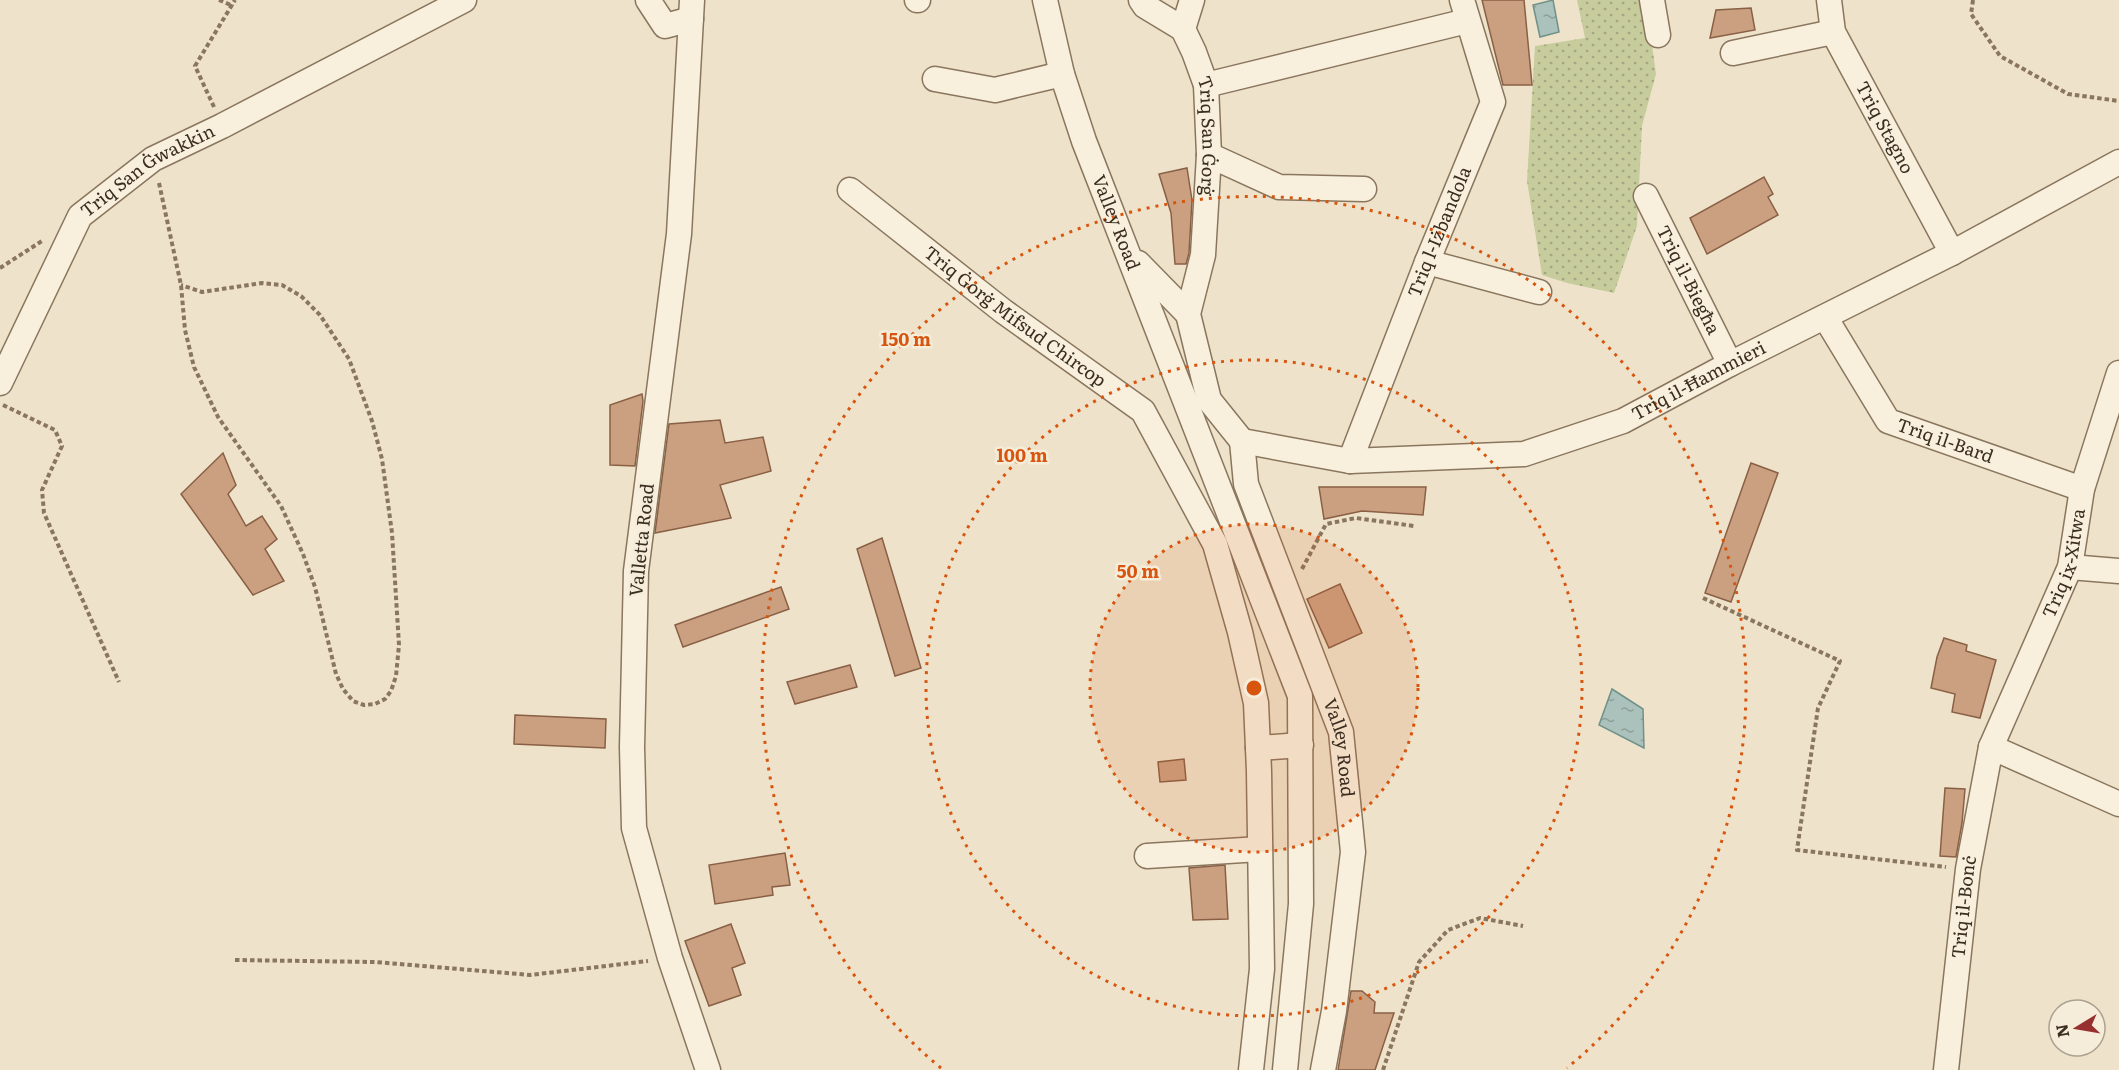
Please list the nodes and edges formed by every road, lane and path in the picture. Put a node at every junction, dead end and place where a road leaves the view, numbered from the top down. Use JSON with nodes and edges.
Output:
{"nodes":[{"id":1,"x":219,"y":0,"type":"edge"},
{"id":2,"x":235,"y":0,"type":"edge"},
{"id":3,"x":464,"y":0,"type":"edge"},
{"id":4,"x":648,"y":0,"type":"edge"},
{"id":5,"x":1045,"y":0,"type":"edge"},
{"id":6,"x":1141,"y":0,"type":"edge"},
{"id":7,"x":1192,"y":0,"type":"edge"},
{"id":8,"x":1652,"y":0,"type":"edge"},
{"id":9,"x":1829,"y":0,"type":"edge"},
{"id":10,"x":1973,"y":0,"type":"edge"},
{"id":11,"x":233,"y":6,"type":"junction"},
{"id":12,"x":691,"y":9,"type":"edge"},
{"id":13,"x":1464,"y":10,"type":"edge"},
{"id":14,"x":1183,"y":29,"type":"junction"},
{"id":15,"x":1833,"y":32,"type":"junction"},
{"id":16,"x":1658,"y":35,"type":"dead end"},
{"id":17,"x":1732,"y":53,"type":"dead end"},
{"id":18,"x":1062,"y":74,"type":"junction"},
{"id":19,"x":935,"y":79,"type":"dead end"},
{"id":20,"x":1206,"y":86,"type":"junction"},
{"id":21,"x":2119,"y":101,"type":"edge"},
{"id":22,"x":222,"y":126,"type":"junction"},
{"id":23,"x":1209,"y":155,"type":"junction"},
{"id":24,"x":153,"y":159,"type":"junction"},
{"id":25,"x":2119,"y":162,"type":"edge"},
{"id":26,"x":1364,"y":189,"type":"dead end"},
{"id":27,"x":850,"y":190,"type":"dead end"},
{"id":28,"x":1646,"y":196,"type":"dead end"},
{"id":29,"x":1952,"y":253,"type":"junction"},
{"id":30,"x":1130,"y":255,"type":"junction"},
{"id":31,"x":1427,"y":262,"type":"junction"},
{"id":32,"x":181,"y":285,"type":"junction"},
{"id":33,"x":1539,"y":292,"type":"dead end"},
{"id":34,"x":1188,"y":314,"type":"junction"},
{"id":35,"x":1825,"y":317,"type":"junction"},
{"id":36,"x":1730,"y":364,"type":"junction"},
{"id":37,"x":2119,"y":373,"type":"edge"},
{"id":38,"x":0,"y":384,"type":"edge"},
{"id":39,"x":0,"y":404,"type":"edge"},
{"id":40,"x":1201,"y":441,"type":"junction"},
{"id":41,"x":1242,"y":441,"type":"junction"},
{"id":42,"x":1166,"y":456,"type":"junction"},
{"id":43,"x":1350,"y":461,"type":"junction"},
{"id":44,"x":2082,"y":489,"type":"junction"},
{"id":45,"x":1414,"y":526,"type":"dead end"},
{"id":46,"x":2070,"y":567,"type":"junction"},
{"id":47,"x":2119,"y":571,"type":"edge"},
{"id":48,"x":1287,"y":593,"type":"junction"},
{"id":49,"x":1703,"y":598,"type":"dead end"},
{"id":50,"x":119,"y":682,"type":"dead end"},
{"id":51,"x":1300,"y":746,"type":"junction"},
{"id":52,"x":1991,"y":747,"type":"junction"},
{"id":53,"x":1258,"y":748,"type":"junction"},
{"id":54,"x":2119,"y":804,"type":"edge"},
{"id":55,"x":1260,"y":849,"type":"junction"},
{"id":56,"x":1147,"y":856,"type":"dead end"},
{"id":57,"x":1968,"y":869,"type":"junction"},
{"id":58,"x":1523,"y":926,"type":"dead end"},
{"id":59,"x":670,"y":958,"type":"junction"},
{"id":60,"x":235,"y":960,"type":"dead end"},
{"id":61,"x":708,"y":1070,"type":"edge"},
{"id":62,"x":1251,"y":1070,"type":"edge"},
{"id":63,"x":1285,"y":1070,"type":"edge"},
{"id":64,"x":1323,"y":1070,"type":"edge"},
{"id":65,"x":1383,"y":1070,"type":"edge"},
{"id":66,"x":1946,"y":1070,"type":"edge"}],
"edges":[{"from":1,"to":11,"type":"path"},
{"from":2,"to":11,"type":"path","name":"Triq San Ġwakkin"},
{"from":3,"to":22,"type":"street","name":"Triq San Ġwakkin"},
{"from":4,"to":12,"type":"street"},
{"from":5,"to":18,"type":"street","name":"Valley Road"},
{"from":6,"to":14,"type":"street"},
{"from":7,"to":14,"type":"street"},
{"from":8,"to":16,"type":"street"},
{"from":9,"to":15,"type":"street","name":"Triq Stagno"},
{"from":10,"to":21,"type":"path"},
{"from":11,"to":22,"type":"path","name":"Triq San Ġwakkin"},
{"from":12,"to":59,"type":"street","name":"Valletta Road"},
{"from":13,"to":20,"type":"street"},
{"from":13,"to":31,"type":"street","name":"Triq l-Iżbandola"},
{"from":14,"to":20,"type":"street","name":"Triq San Ġorġ"},
{"from":15,"to":17,"type":"street"},
{"from":15,"to":29,"type":"street","name":"Triq Stagno"},
{"from":18,"to":19,"type":"street"},
{"from":18,"to":30,"type":"street","name":"Valley Road"},
{"from":20,"to":23,"type":"street","name":"Triq San Ġorġ"},
{"from":22,"to":24,"type":"street","name":"Triq San Ġwakkin"},
{"from":23,"to":26,"type":"street"},
{"from":23,"to":34,"type":"street","name":"Triq San Ġorġ"},
{"from":24,"to":32,"type":"path"},
{"from":24,"to":38,"type":"street","name":"Triq San Ġwakkin"},
{"from":25,"to":29,"type":"street","name":"Triq il-Ħammieri"},
{"from":27,"to":42,"type":"street","name":"Triq Ġorġ Mifsud Chircop"},
{"from":28,"to":36,"type":"street","name":"Triq il-Biegħa"},
{"from":29,"to":35,"type":"street","name":"Triq il-Ħammieri"},
{"from":30,"to":34,"type":"street"},
{"from":30,"to":40,"type":"street","name":"Valley Road"},
{"from":31,"to":33,"type":"street"},
{"from":31,"to":43,"type":"street","name":"Triq l-Iżbandola"},
{"from":32,"to":32,"type":"path"},
{"from":34,"to":41,"type":"street","name":"Triq San Ġorġ"},
{"from":35,"to":36,"type":"street","name":"Triq il-Ħammieri"},
{"from":35,"to":44,"type":"street","name":"Triq il-Bard"},
{"from":36,"to":43,"type":"street","name":"Triq il-Ħammieri"},
{"from":37,"to":44,"type":"street","name":"Triq ix-Xitwa"},
{"from":39,"to":50,"type":"path"},
{"from":40,"to":42,"type":"street"},
{"from":40,"to":51,"type":"street","name":"Valley Road"},
{"from":41,"to":43,"type":"street","name":"Triq il-Ħammieri"},
{"from":41,"to":48,"type":"street","name":"Valley Road"},
{"from":42,"to":53,"type":"street"},
{"from":44,"to":46,"type":"street","name":"Triq ix-Xitwa"},
{"from":45,"to":48,"type":"path"},
{"from":46,"to":47,"type":"street"},
{"from":46,"to":52,"type":"street","name":"Triq ix-Xitwa"},
{"from":48,"to":64,"type":"street","name":"Valley Road"},
{"from":49,"to":57,"type":"path"},
{"from":51,"to":53,"type":"street","name":"Valley Road"},
{"from":51,"to":63,"type":"street","name":"Valley Road"},
{"from":52,"to":54,"type":"street"},
{"from":52,"to":57,"type":"street","name":"Triq il-Bonċ"},
{"from":53,"to":55,"type":"street"},
{"from":55,"to":56,"type":"street"},
{"from":55,"to":62,"type":"street"},
{"from":57,"to":66,"type":"street","name":"Triq il-Bonċ"},
{"from":58,"to":65,"type":"path"},
{"from":59,"to":60,"type":"path"},
{"from":59,"to":61,"type":"street","name":"Valletta Road"}]}
